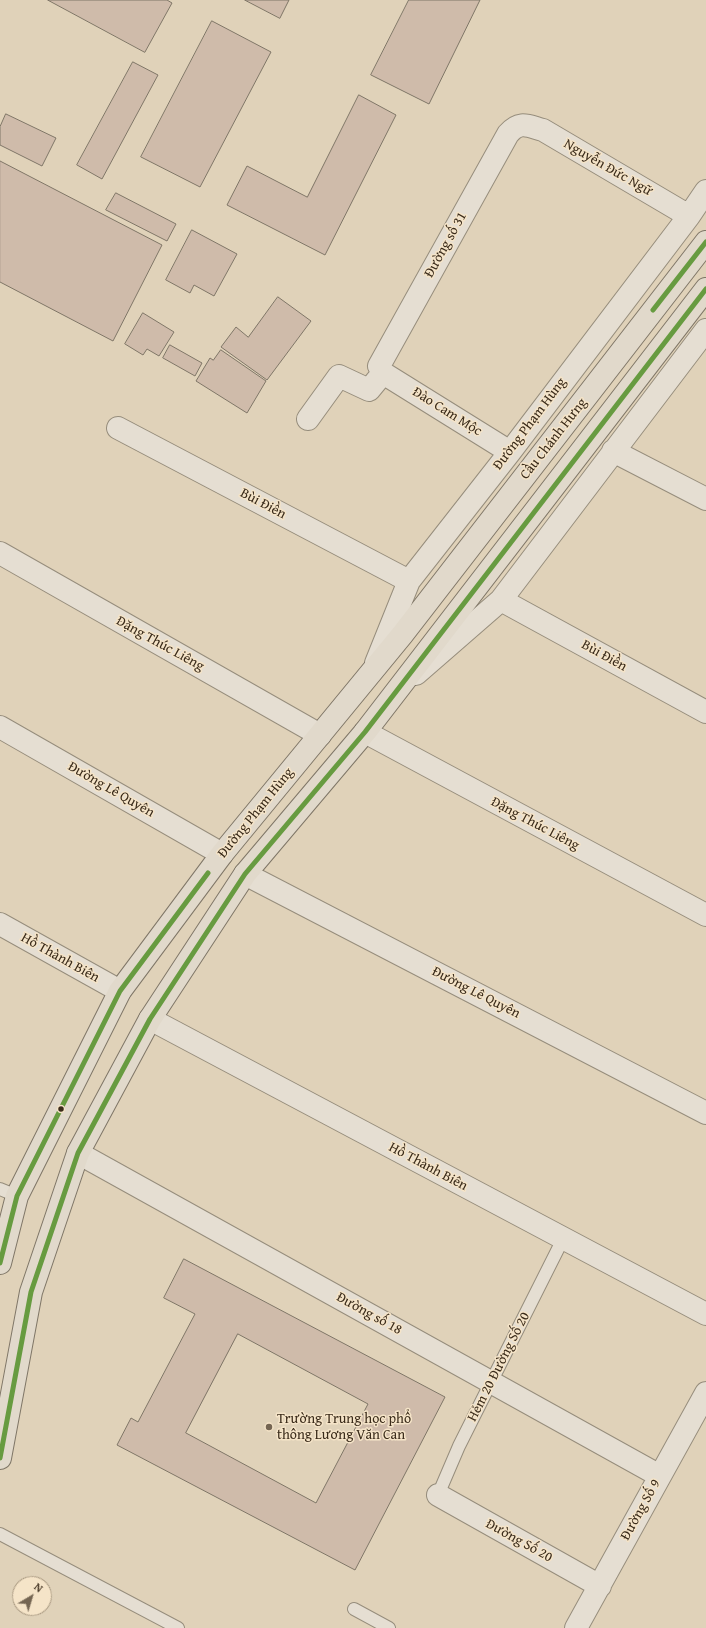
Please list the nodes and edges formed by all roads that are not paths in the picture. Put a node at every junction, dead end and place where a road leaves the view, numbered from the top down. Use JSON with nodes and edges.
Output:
{"nodes":[{"id":1,"x":524,"y":124,"type":"joint"},
{"id":2,"x":706,"y":191,"type":"edge"},
{"id":3,"x":689,"y":216,"type":"junction"},
{"id":4,"x":706,"y":242,"type":"edge"},
{"id":5,"x":706,"y":289,"type":"edge"},
{"id":6,"x":706,"y":330,"type":"edge"},
{"id":7,"x":383,"y":373,"type":"junction"},
{"id":8,"x":308,"y":418,"type":"dead end"},
{"id":9,"x":118,"y":428,"type":"dead end"},
{"id":10,"x":613,"y":450,"type":"junction"},
{"id":11,"x":510,"y":452,"type":"junction"},
{"id":12,"x":706,"y":499,"type":"edge"},
{"id":13,"x":0,"y":554,"type":"edge"},
{"id":14,"x":409,"y":581,"type":"junction"},
{"id":15,"x":501,"y":600,"type":"junction"},
{"id":16,"x":402,"y":635,"type":"joint"},
{"id":17,"x":374,"y":668,"type":"junction"},
{"id":18,"x":397,"y":691,"type":"junction"},
{"id":19,"x":706,"y":712,"type":"edge"},
{"id":20,"x":0,"y":727,"type":"edge"},
{"id":21,"x":365,"y":732,"type":"junction"},
{"id":22,"x":320,"y":735,"type":"junction"},
{"id":23,"x":222,"y":854,"type":"junction"},
{"id":24,"x":245,"y":874,"type":"junction"},
{"id":25,"x":706,"y":915,"type":"edge"},
{"id":26,"x":0,"y":924,"type":"edge"},
{"id":27,"x":120,"y":991,"type":"junction"},
{"id":28,"x":150,"y":1019,"type":"junction"},
{"id":29,"x":706,"y":1113,"type":"edge"},
{"id":30,"x":78,"y":1153,"type":"junction"},
{"id":31,"x":9,"y":1193,"type":"edge"},
{"id":32,"x":564,"y":1239,"type":"junction"},
{"id":33,"x":0,"y":1264,"type":"edge"},
{"id":34,"x":706,"y":1314,"type":"edge"},
{"id":35,"x":491,"y":1382,"type":"junction"},
{"id":36,"x":706,"y":1393,"type":"edge"},
{"id":37,"x":0,"y":1458,"type":"edge"},
{"id":38,"x":660,"y":1476,"type":"junction"},
{"id":39,"x":438,"y":1495,"type":"joint"},
{"id":40,"x":0,"y":1534,"type":"edge"},
{"id":41,"x":600,"y":1586,"type":"junction"},
{"id":42,"x":354,"y":1609,"type":"dead end"},
{"id":43,"x":178,"y":1628,"type":"edge"},
{"id":44,"x":389,"y":1628,"type":"edge"},
{"id":45,"x":576,"y":1628,"type":"edge"}],
"edges":[{"from":1,"to":3,"type":"street","name":"Nguyễn Đức Ngữ"},
{"from":1,"to":7,"type":"street","name":"Đường số 31"},
{"from":2,"to":3,"type":"street","name":"Đường Phạm Hùng"},
{"from":3,"to":11,"type":"street","name":"Đường Phạm Hùng"},
{"from":4,"to":16,"type":"main road","name":"Cầu Chánh Hưng"},
{"from":5,"to":18,"type":"main road","name":"Cầu Chánh Hưng"},
{"from":6,"to":10,"type":"street"},
{"from":7,"to":8,"type":"street"},
{"from":7,"to":11,"type":"street","name":"Đào Cam Mộc"},
{"from":9,"to":14,"type":"street","name":"Bùi Điền"},
{"from":10,"to":12,"type":"street"},
{"from":10,"to":15,"type":"street"},
{"from":11,"to":14,"type":"street","name":"Đường Phạm Hùng"},
{"from":13,"to":22,"type":"street","name":"Đặng Thúc Liêng"},
{"from":14,"to":17,"type":"street","name":"Đường Phạm Hùng"},
{"from":15,"to":18,"type":"street"},
{"from":15,"to":19,"type":"street","name":"Bùi Điền"},
{"from":16,"to":17,"type":"main road","name":"Đường Phạm Hùng"},
{"from":17,"to":22,"type":"main road","name":"Đường Phạm Hùng"},
{"from":18,"to":21,"type":"main road"},
{"from":20,"to":23,"type":"street","name":"Đường Lê Quyên"},
{"from":21,"to":24,"type":"main road"},
{"from":21,"to":25,"type":"street","name":"Đặng Thúc Liêng"},
{"from":22,"to":23,"type":"main road","name":"Đường Phạm Hùng"},
{"from":23,"to":27,"type":"main road","name":"Đường Phạm Hùng"},
{"from":24,"to":28,"type":"main road"},
{"from":24,"to":29,"type":"street","name":"Đường Lê Quyên"},
{"from":26,"to":27,"type":"street","name":"Hồ Thành Biên"},
{"from":27,"to":31,"type":"main road","name":"Đường Phạm Hùng"},
{"from":28,"to":30,"type":"main road"},
{"from":28,"to":32,"type":"street","name":"Hồ Thành Biên"},
{"from":30,"to":35,"type":"street","name":"Đường số 18"},
{"from":30,"to":37,"type":"main road"},
{"from":31,"to":33,"type":"main road","name":"Đường Phạm Hùng"},
{"from":32,"to":34,"type":"street","name":"Hồ Thành Biên"},
{"from":32,"to":35,"type":"lane","name":"Hẻm 20 Đường Số 20"},
{"from":35,"to":38,"type":"street","name":"Đường số 18"},
{"from":35,"to":39,"type":"lane","name":"Hẻm 20 Đường Số 20"},
{"from":36,"to":38,"type":"street","name":"Đường Số 9"},
{"from":38,"to":41,"type":"street","name":"Đường Số 9"},
{"from":39,"to":41,"type":"street","name":"Đường Số 20"},
{"from":40,"to":43,"type":"lane"},
{"from":41,"to":45,"type":"street","name":"Đường Số 9"},
{"from":42,"to":44,"type":"lane"}]}
